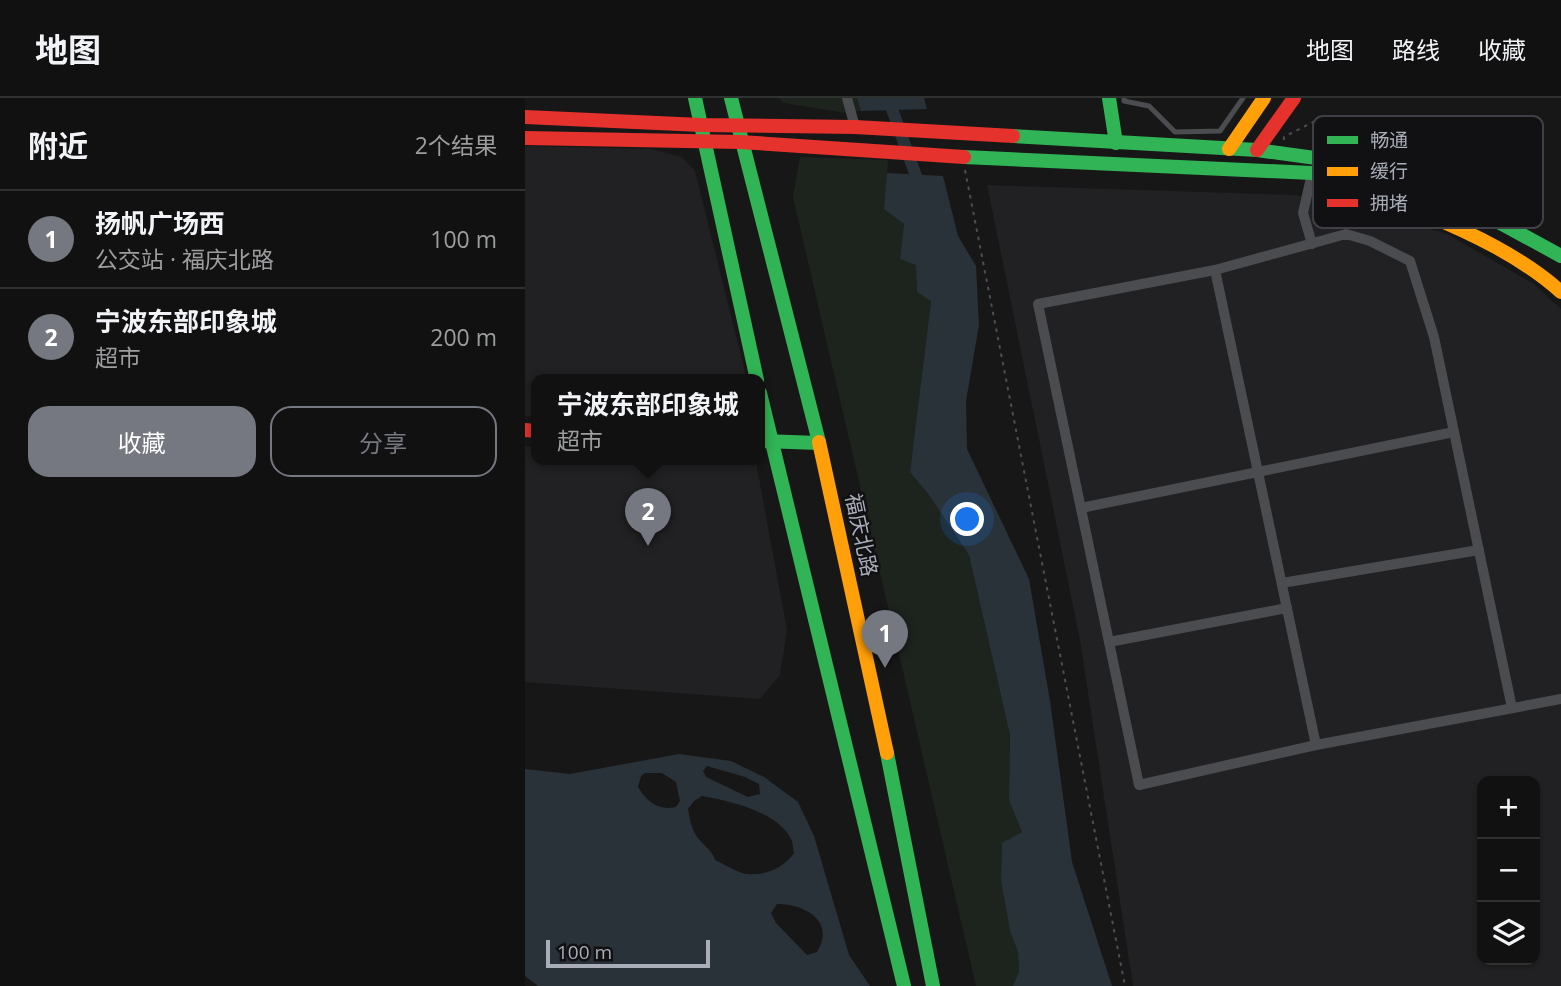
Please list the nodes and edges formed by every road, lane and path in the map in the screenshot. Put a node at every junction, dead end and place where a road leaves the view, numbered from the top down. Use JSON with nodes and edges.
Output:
{"nodes":[{"id":1,"x":695,"y":98,"type":"edge"},
{"id":2,"x":731,"y":98,"type":"edge"},
{"id":3,"x":847,"y":98,"type":"edge"},
{"id":4,"x":1109,"y":98,"type":"edge"},
{"id":5,"x":1124,"y":98,"type":"edge"},
{"id":6,"x":1234,"y":98,"type":"edge"},
{"id":7,"x":1264,"y":98,"type":"edge"},
{"id":8,"x":1294,"y":98,"type":"edge"},
{"id":9,"x":1240,"y":101,"type":"edge"},
{"id":10,"x":525,"y":117,"type":"edge"},
{"id":11,"x":701,"y":125,"type":"junction"},
{"id":12,"x":736,"y":125,"type":"junction"},
{"id":13,"x":855,"y":127,"type":"junction"},
{"id":14,"x":525,"y":138,"type":"edge"},
{"id":15,"x":740,"y":142,"type":"junction"},
{"id":16,"x":705,"y":143,"type":"junction"},
{"id":17,"x":1116,"y":143,"type":"junction"},
{"id":18,"x":1229,"y":149,"type":"junction"},
{"id":19,"x":1257,"y":150,"type":"junction"},
{"id":20,"x":963,"y":156,"type":"junction"},
{"id":21,"x":1313,"y":158,"type":"edge"},
{"id":22,"x":1312,"y":173,"type":"joint"},
{"id":23,"x":1459,"y":228,"type":"edge"},
{"id":24,"x":1510,"y":228,"type":"edge"},
{"id":25,"x":1312,"y":244,"type":"junction"},
{"id":26,"x":1561,"y":256,"type":"edge"},
{"id":27,"x":1215,"y":270,"type":"junction"},
{"id":28,"x":1561,"y":291,"type":"edge"},
{"id":29,"x":756,"y":374,"type":"edge"},
{"id":30,"x":1454,"y":432,"type":"junction"},
{"id":31,"x":765,"y":441,"type":"edge"},
{"id":32,"x":819,"y":443,"type":"junction"},
{"id":33,"x":1258,"y":472,"type":"junction"},
{"id":34,"x":1081,"y":508,"type":"junction"},
{"id":35,"x":1479,"y":550,"type":"junction"},
{"id":36,"x":1282,"y":583,"type":"junction"},
{"id":37,"x":1287,"y":608,"type":"junction"},
{"id":38,"x":1109,"y":642,"type":"junction"},
{"id":39,"x":1561,"y":699,"type":"edge"},
{"id":40,"x":1512,"y":709,"type":"junction"},
{"id":41,"x":1317,"y":745,"type":"junction"},
{"id":42,"x":904,"y":986,"type":"edge"},
{"id":43,"x":933,"y":986,"type":"edge"},
{"id":44,"x":1125,"y":986,"type":"edge"}],
"edges":[{"from":1,"to":11,"type":"main road"},
{"from":2,"to":12,"type":"main road","name":"福庆北路"},
{"from":3,"to":13,"type":"street"},
{"from":4,"to":17,"type":"main road"},
{"from":5,"to":9,"type":"lane"},
{"from":6,"to":9,"type":"lane"},
{"from":7,"to":18,"type":"main road"},
{"from":8,"to":19,"type":"main road"},
{"from":10,"to":11,"type":"main road"},
{"from":11,"to":12,"type":"main road"},
{"from":11,"to":16,"type":"main road"},
{"from":12,"to":13,"type":"main road"},
{"from":12,"to":15,"type":"main road","name":"福庆北路"},
{"from":13,"to":17,"type":"main road"},
{"from":14,"to":16,"type":"main road"},
{"from":15,"to":16,"type":"main road"},
{"from":15,"to":20,"type":"main road"},
{"from":15,"to":32,"type":"main road","name":"福庆北路"},
{"from":16,"to":29,"type":"main road"},
{"from":17,"to":18,"type":"main road"},
{"from":18,"to":19,"type":"main road"},
{"from":19,"to":21,"type":"main road"},
{"from":20,"to":22,"type":"main road"},
{"from":20,"to":44,"type":"path"},
{"from":22,"to":25,"type":"street"},
{"from":23,"to":28,"type":"main road"},
{"from":24,"to":26,"type":"main road"},
{"from":25,"to":27,"type":"street"},
{"from":25,"to":30,"type":"street"},
{"from":27,"to":33,"type":"street"},
{"from":27,"to":34,"type":"street"},
{"from":30,"to":33,"type":"street"},
{"from":30,"to":35,"type":"street"},
{"from":31,"to":32,"type":"main road"},
{"from":31,"to":42,"type":"main road"},
{"from":32,"to":43,"type":"main road","name":"福庆北路"},
{"from":33,"to":34,"type":"street"},
{"from":33,"to":36,"type":"street"},
{"from":34,"to":38,"type":"street"},
{"from":35,"to":36,"type":"street"},
{"from":35,"to":40,"type":"street"},
{"from":36,"to":37,"type":"street"},
{"from":37,"to":38,"type":"street"},
{"from":37,"to":41,"type":"street"},
{"from":38,"to":41,"type":"street"},
{"from":39,"to":40,"type":"street"},
{"from":40,"to":41,"type":"street"}]}
